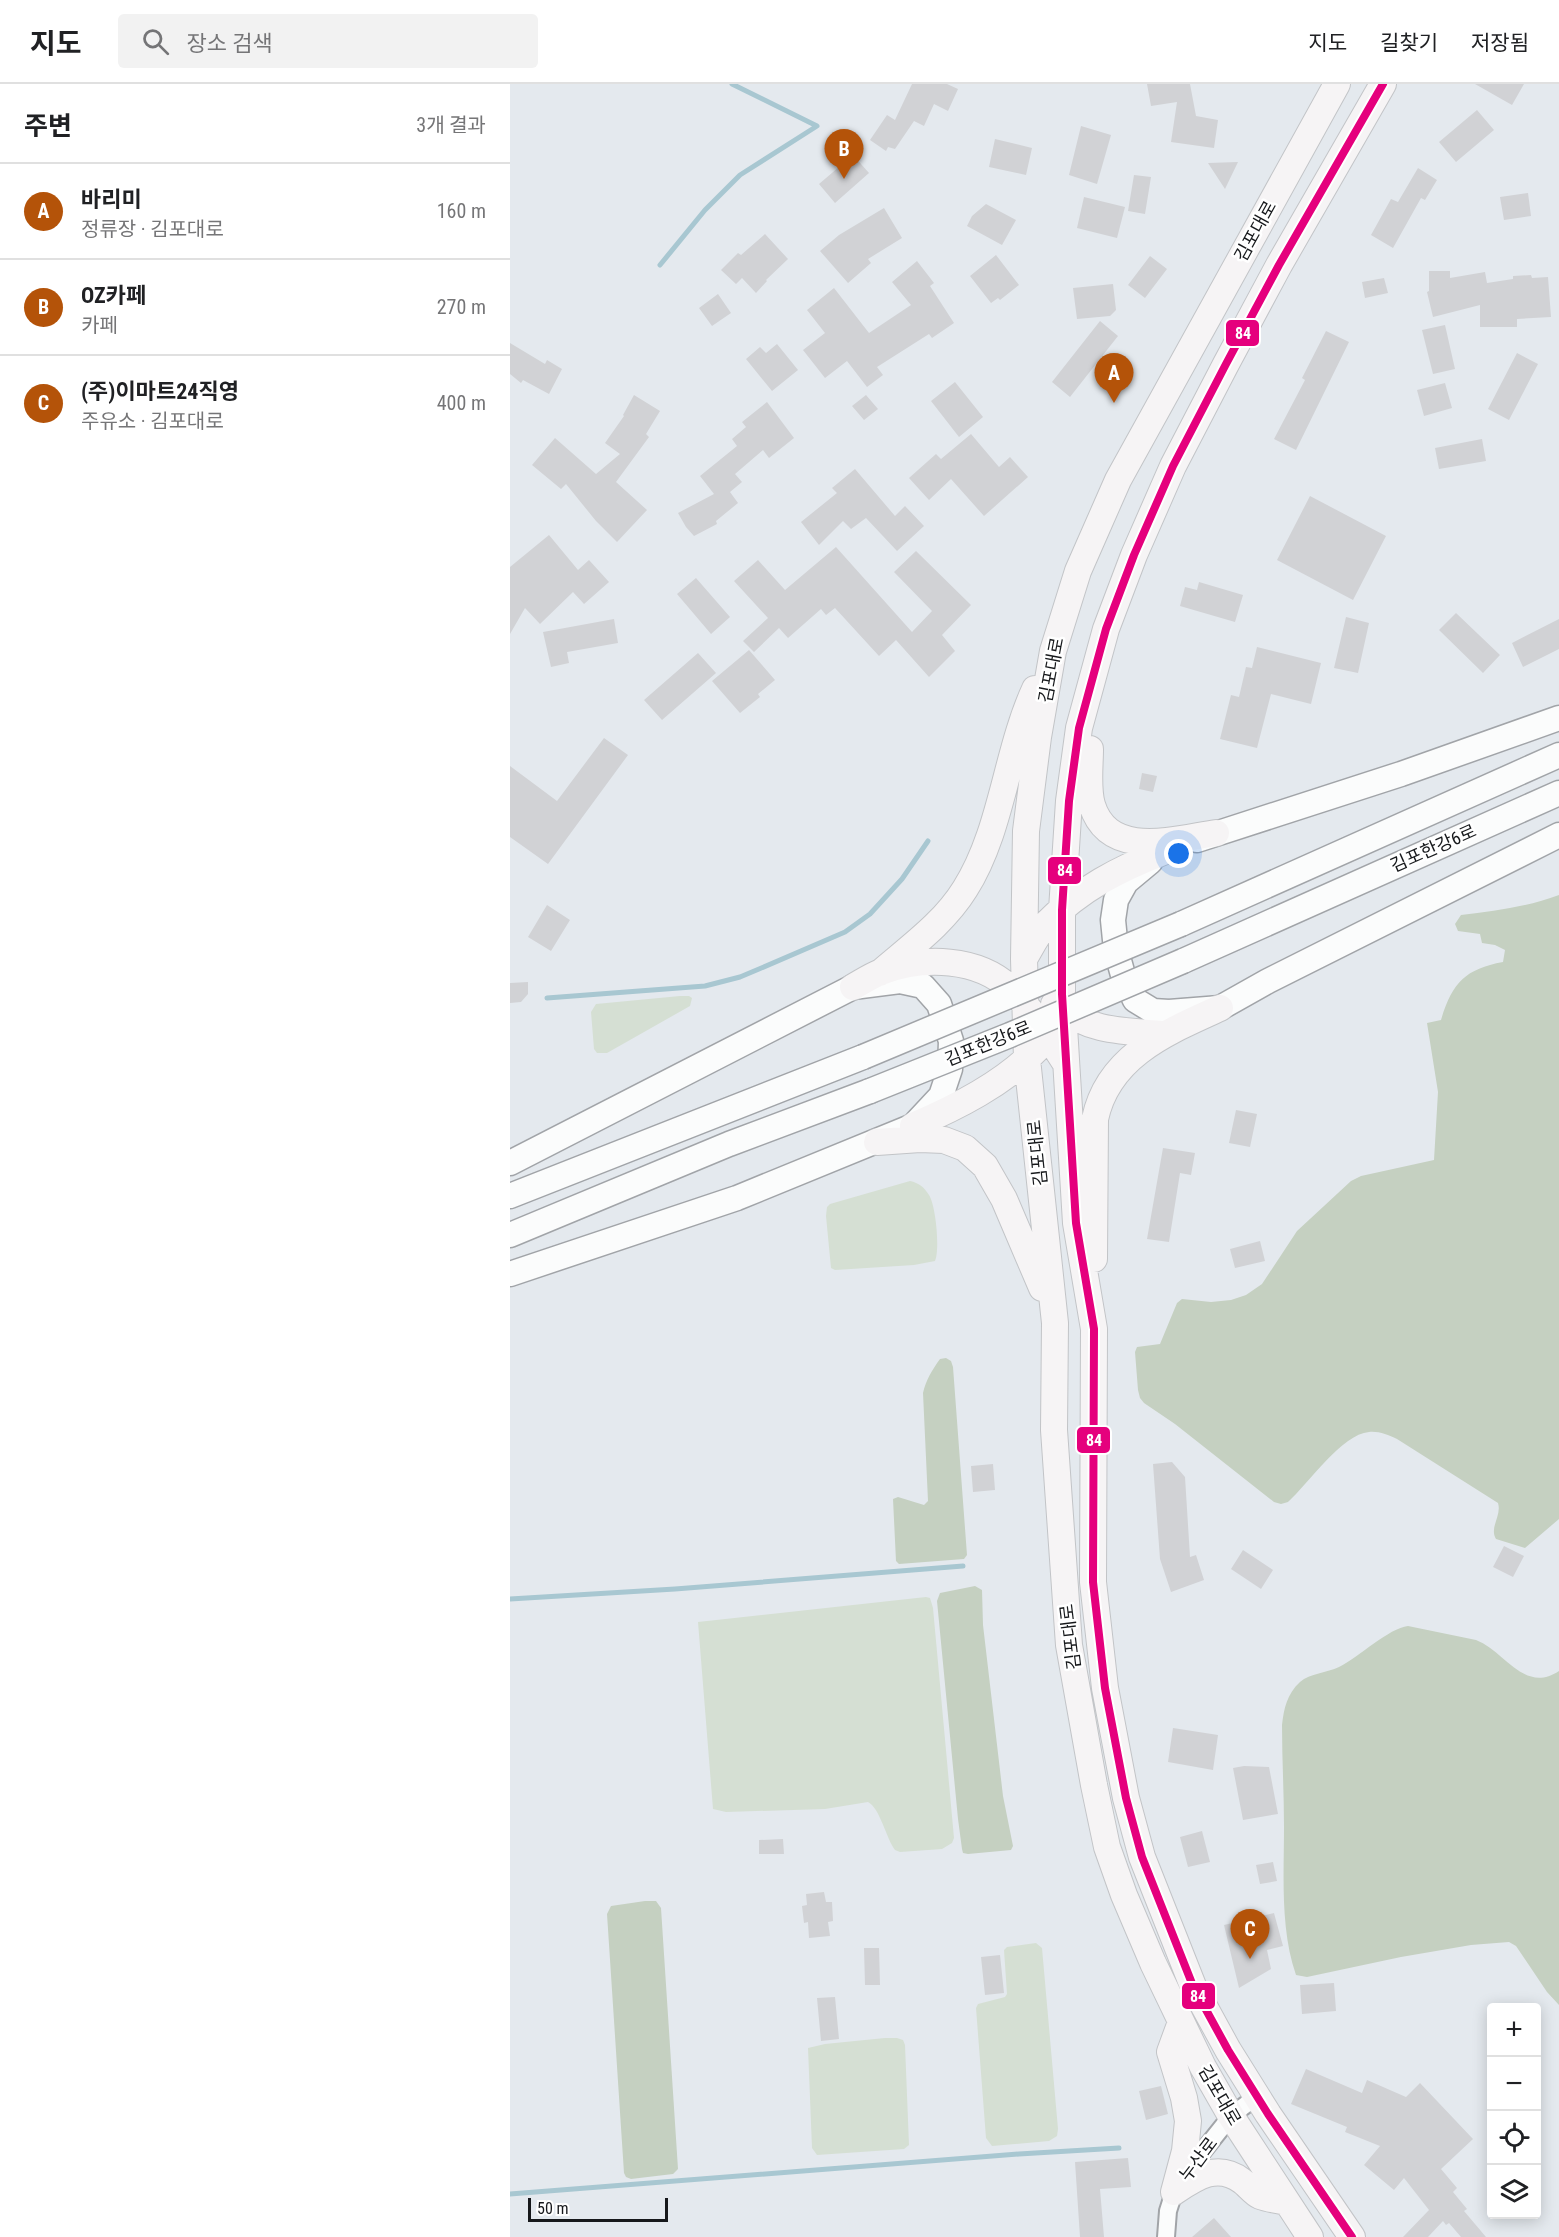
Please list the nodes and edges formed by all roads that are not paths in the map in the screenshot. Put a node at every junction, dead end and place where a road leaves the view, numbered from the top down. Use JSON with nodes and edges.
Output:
{"nodes":[{"id":1,"x":1337,"y":84,"type":"edge"},
{"id":2,"x":1383,"y":84,"type":"edge"},
{"id":3,"x":1053,"y":651,"type":"junction"},
{"id":4,"x":1094,"y":671,"type":"junction"},
{"id":5,"x":1559,"y":718,"type":"edge"},
{"id":6,"x":1559,"y":755,"type":"edge"},
{"id":7,"x":1559,"y":793,"type":"edge"},
{"id":8,"x":1216,"y":833,"type":"junction"},
{"id":9,"x":1559,"y":835,"type":"edge"},
{"id":10,"x":1163,"y":852,"type":"junction"},
{"id":11,"x":1062,"y":910,"type":"junction"},
{"id":12,"x":1024,"y":959,"type":"junction"},
{"id":13,"x":880,"y":973,"type":"junction"},
{"id":14,"x":853,"y":987,"type":"junction"},
{"id":15,"x":1025,"y":1005,"type":"junction"},
{"id":16,"x":1220,"y":1008,"type":"junction"},
{"id":17,"x":1063,"y":1011,"type":"junction"},
{"id":18,"x":1164,"y":1034,"type":"junction"},
{"id":19,"x":1048,"y":1037,"type":"junction"},
{"id":20,"x":1027,"y":1059,"type":"junction"},
{"id":21,"x":1066,"y":1064,"type":"junction"},
{"id":22,"x":913,"y":1126,"type":"junction"},
{"id":23,"x":877,"y":1142,"type":"junction"},
{"id":24,"x":510,"y":1163,"type":"edge"},
{"id":25,"x":510,"y":1196,"type":"edge"},
{"id":26,"x":510,"y":1235,"type":"edge"},
{"id":27,"x":510,"y":1274,"type":"edge"},
{"id":28,"x":1055,"y":1323,"type":"junction"},
{"id":29,"x":1094,"y":1329,"type":"junction"},
{"id":30,"x":1181,"y":2022,"type":"junction"},
{"id":31,"x":1257,"y":2096,"type":"junction"},
{"id":32,"x":1231,"y":2116,"type":"junction"},
{"id":33,"x":1174,"y":2192,"type":"junction"},
{"id":34,"x":1287,"y":2202,"type":"junction"},
{"id":35,"x":1166,"y":2237,"type":"edge"},
{"id":36,"x":1311,"y":2237,"type":"edge"},
{"id":37,"x":1352,"y":2237,"type":"edge"}],
"edges":[{"from":1,"to":3,"type":"main road","name":"김포대로"},
{"from":2,"to":4,"type":"main road","name":"김포대로"},
{"from":3,"to":12,"type":"main road","name":"김포대로"},
{"from":3,"to":13,"type":"main road"},
{"from":4,"to":8,"type":"main road"},
{"from":4,"to":11,"type":"main road","name":"김포대로"},
{"from":5,"to":8,"type":"street"},
{"from":6,"to":25,"type":"street","name":"김포한강6로","bridge":true},
{"from":7,"to":26,"type":"street","name":"김포한강6로","bridge":true},
{"from":8,"to":10,"type":"street"},
{"from":9,"to":16,"type":"street"},
{"from":10,"to":11,"type":"main road"},
{"from":10,"to":16,"type":"street"},
{"from":11,"to":12,"type":"main road"},
{"from":11,"to":17,"type":"main road","name":"김포대로"},
{"from":12,"to":15,"type":"main road","name":"김포대로"},
{"from":12,"to":17,"type":"main road"},
{"from":13,"to":14,"type":"main road"},
{"from":13,"to":15,"type":"main road"},
{"from":14,"to":22,"type":"street"},
{"from":14,"to":24,"type":"street"},
{"from":15,"to":19,"type":"main road"},
{"from":15,"to":20,"type":"main road","name":"김포대로"},
{"from":16,"to":18,"type":"main road"},
{"from":17,"to":18,"type":"main road"},
{"from":17,"to":19,"type":"main road"},
{"from":17,"to":21,"type":"main road","name":"김포대로"},
{"from":18,"to":29,"type":"main road"},
{"from":19,"to":20,"type":"main road"},
{"from":19,"to":21,"type":"main road"},
{"from":20,"to":22,"type":"main road"},
{"from":20,"to":28,"type":"main road","name":"김포대로"},
{"from":21,"to":29,"type":"main road","name":"김포대로"},
{"from":22,"to":23,"type":"street"},
{"from":23,"to":27,"type":"street"},
{"from":23,"to":28,"type":"main road"},
{"from":28,"to":30,"type":"main road","name":"김포대로"},
{"from":29,"to":31,"type":"main road","name":"김포대로"},
{"from":30,"to":32,"type":"main road","name":"김포대로"},
{"from":30,"to":33,"type":"main road"},
{"from":31,"to":32,"type":"street","name":"누산로"},
{"from":31,"to":37,"type":"main road","name":"김포대로"},
{"from":32,"to":33,"type":"street","name":"누산로"},
{"from":32,"to":34,"type":"main road","name":"김포대로"},
{"from":33,"to":34,"type":"main road"},
{"from":33,"to":35,"type":"street","name":"누산로"},
{"from":34,"to":36,"type":"main road","name":"김포대로"}]}
